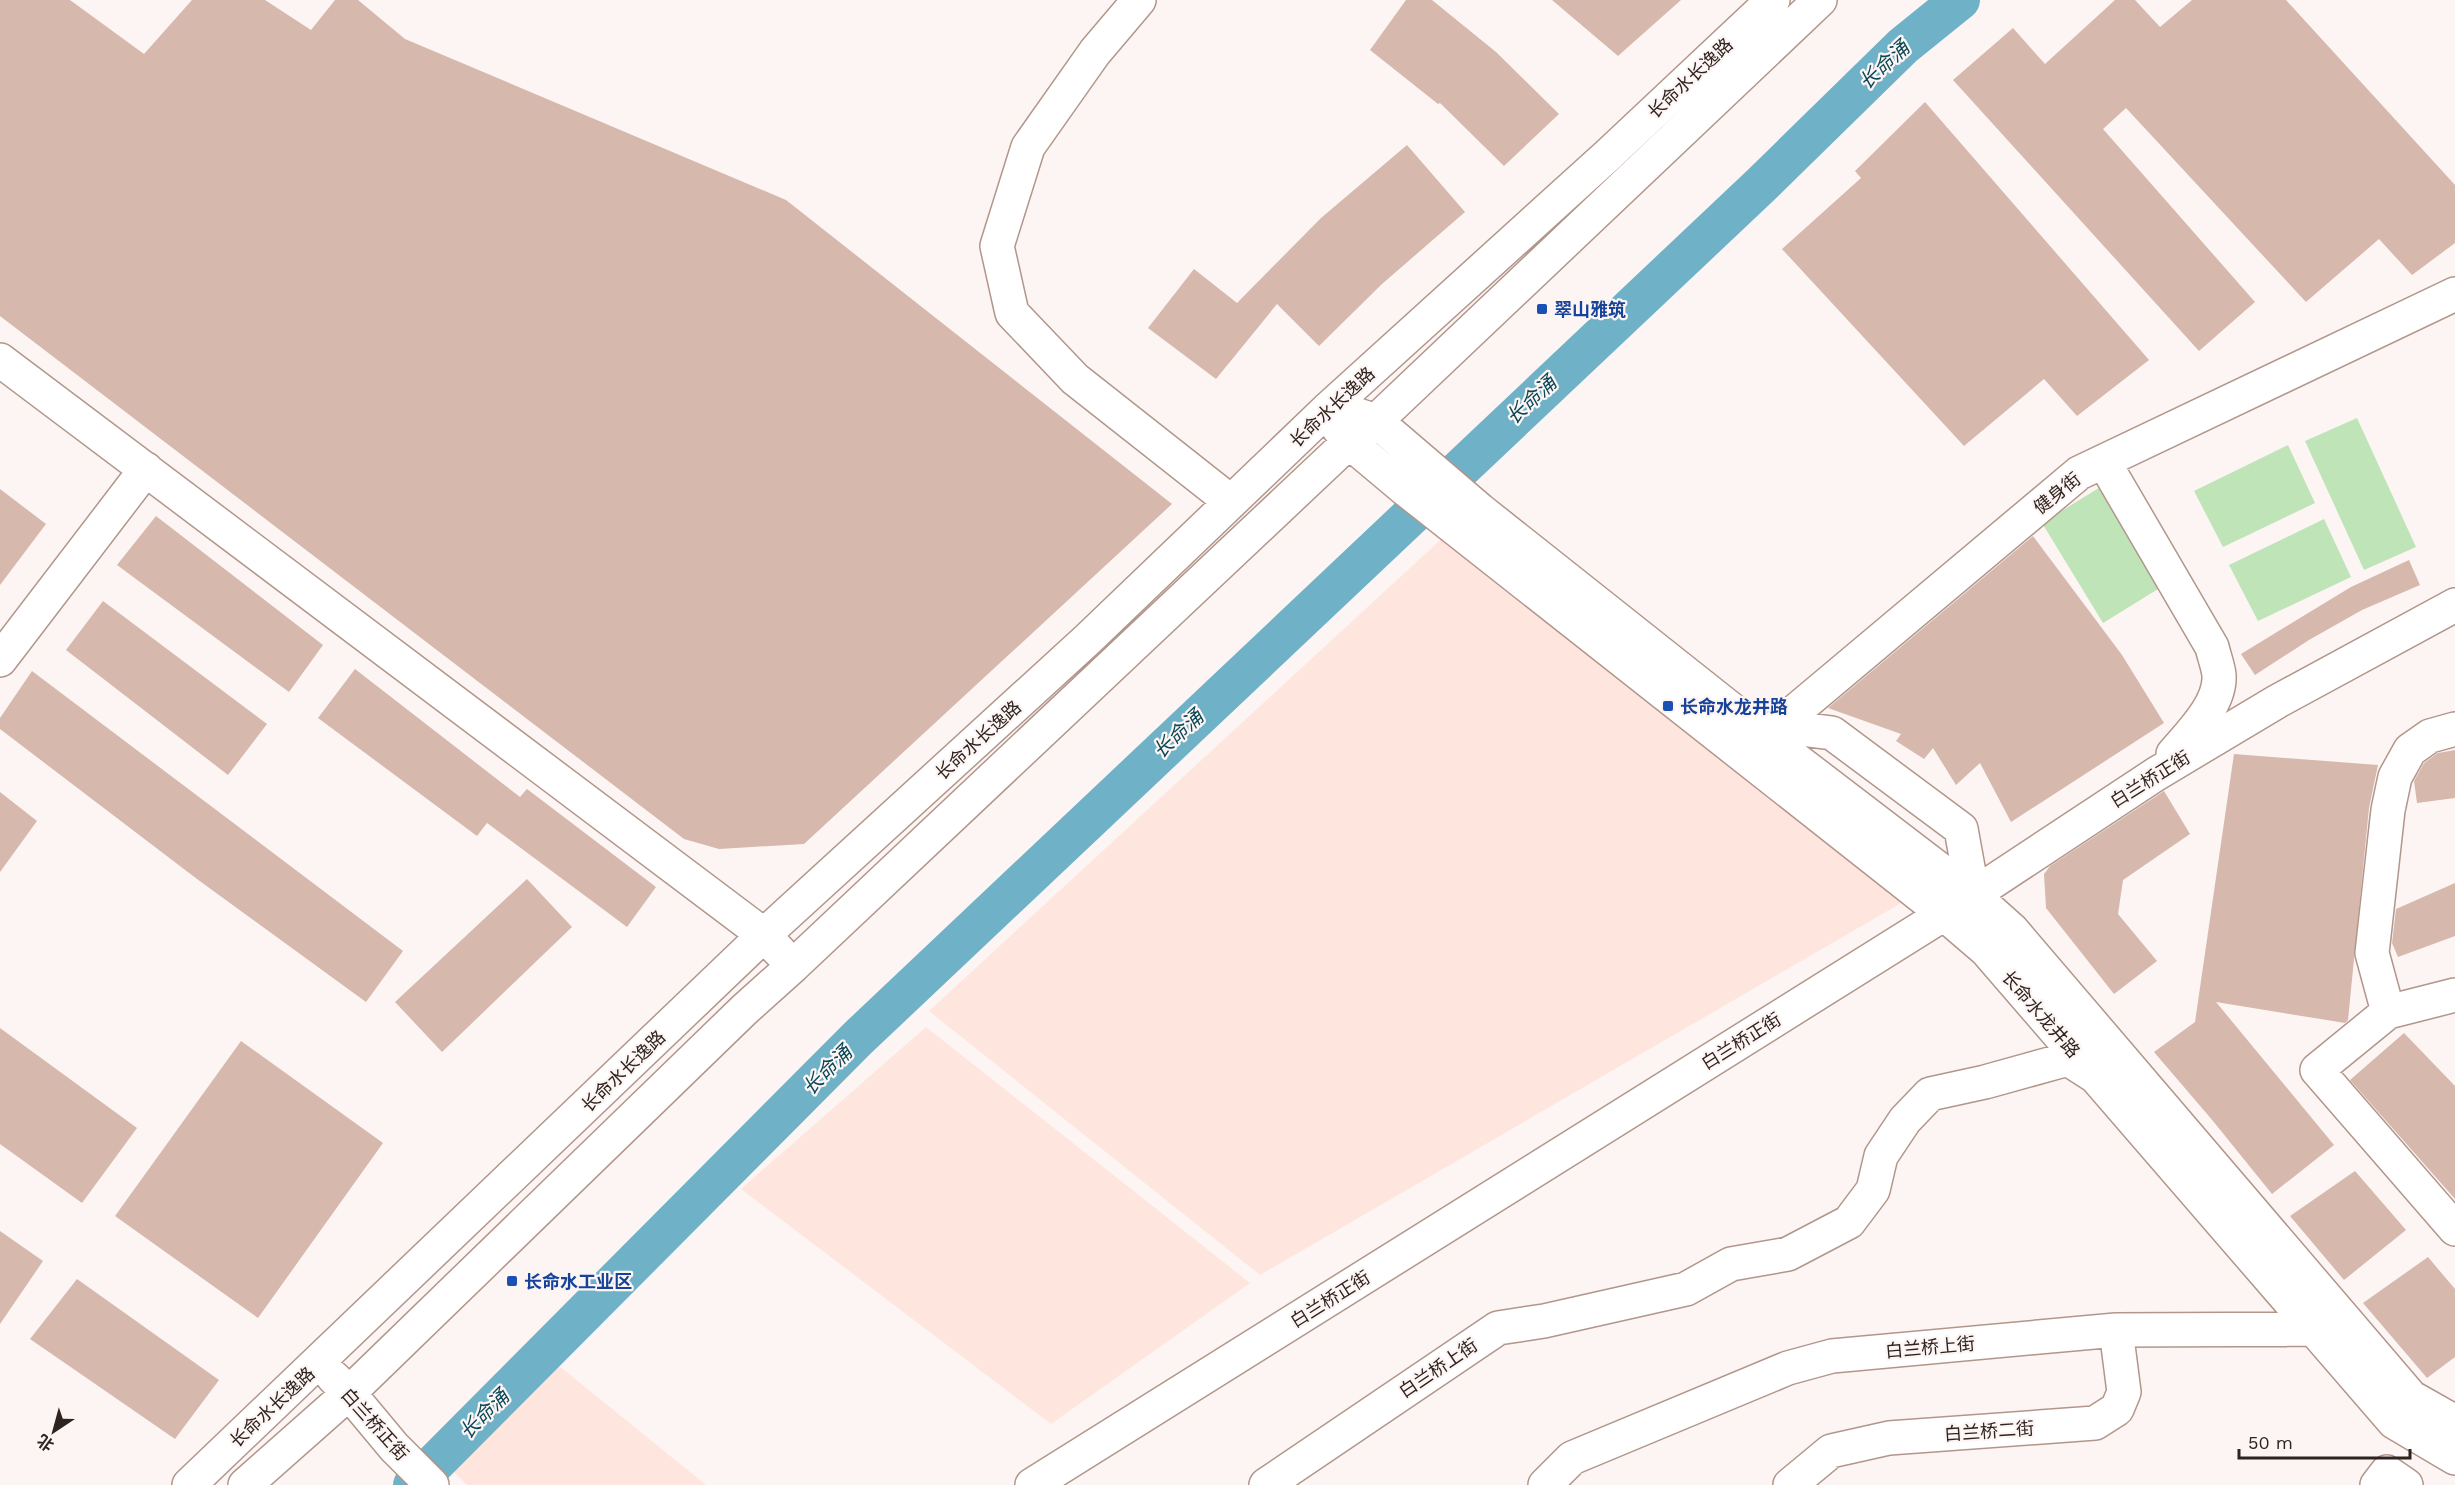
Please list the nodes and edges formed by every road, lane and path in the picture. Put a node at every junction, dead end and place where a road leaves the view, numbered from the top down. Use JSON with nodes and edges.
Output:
{"nodes":[{"id":1,"x":1139,"y":0,"type":"edge"},
{"id":2,"x":1773,"y":0,"type":"edge"},
{"id":3,"x":1820,"y":0,"type":"edge"},
{"id":4,"x":2455,"y":294,"type":"edge"},
{"id":5,"x":0,"y":360,"type":"edge"},
{"id":6,"x":1328,"y":409,"type":"junction"},
{"id":7,"x":1376,"y":421,"type":"junction"},
{"id":8,"x":1349,"y":442,"type":"junction"},
{"id":9,"x":2104,"y":462,"type":"junction"},
{"id":10,"x":146,"y":469,"type":"junction"},
{"id":11,"x":1416,"y":477,"type":"junction"},
{"id":12,"x":1231,"y":502,"type":"junction"},
{"id":13,"x":2455,"y":605,"type":"edge"},
{"id":14,"x":0,"y":660,"type":"edge"},
{"id":15,"x":2455,"y":729,"type":"edge"},
{"id":16,"x":1762,"y":739,"type":"junction"},
{"id":17,"x":2156,"y":774,"type":"junction"},
{"id":18,"x":1973,"y":895,"type":"junction"},
{"id":19,"x":1944,"y":914,"type":"junction"},
{"id":20,"x":764,"y":935,"type":"junction"},
{"id":21,"x":793,"y":966,"type":"junction"},
{"id":22,"x":2455,"y":995,"type":"edge"},
{"id":23,"x":2388,"y":1012,"type":"junction"},
{"id":24,"x":2095,"y":1077,"type":"junction"},
{"id":25,"x":2455,"y":1229,"type":"edge"},
{"id":26,"x":2327,"y":1322,"type":"junction"},
{"id":27,"x":2116,"y":1330,"type":"junction"},
{"id":28,"x":318,"y":1363,"type":"junction"},
{"id":29,"x":349,"y":1393,"type":"junction"},
{"id":30,"x":2452,"y":1434,"type":"edge"},
{"id":31,"x":1547,"y":1484,"type":"edge"},
{"id":32,"x":189,"y":1485,"type":"edge"},
{"id":33,"x":245,"y":1485,"type":"edge"},
{"id":34,"x":432,"y":1485,"type":"edge"},
{"id":35,"x":1032,"y":1485,"type":"edge"},
{"id":36,"x":1266,"y":1485,"type":"edge"},
{"id":37,"x":1790,"y":1485,"type":"edge"},
{"id":38,"x":2377,"y":1485,"type":"edge"},
{"id":39,"x":2406,"y":1485,"type":"edge"}],
"edges":[{"from":1,"to":12,"type":"street"},
{"from":2,"to":6,"type":"street","name":"长命水长逸路"},
{"from":3,"to":7,"type":"street","name":"长命水长逸路"},
{"from":4,"to":9,"type":"street","name":"健身街"},
{"from":5,"to":10,"type":"street"},
{"from":6,"to":7,"type":"street"},
{"from":6,"to":8,"type":"street"},
{"from":6,"to":12,"type":"street","name":"长命水长逸路"},
{"from":7,"to":8,"type":"street","name":"长命水长逸路"},
{"from":7,"to":11,"type":"street"},
{"from":8,"to":11,"type":"street"},
{"from":8,"to":21,"type":"street","name":"长命水长逸路"},
{"from":9,"to":16,"type":"street","name":"健身街"},
{"from":9,"to":17,"type":"street"},
{"from":10,"to":14,"type":"street"},
{"from":10,"to":20,"type":"street"},
{"from":11,"to":16,"type":"street","name":"长命水龙井路"},
{"from":12,"to":20,"type":"street","name":"长命水长逸路"},
{"from":13,"to":17,"type":"street","name":"白兰桥正街"},
{"from":15,"to":23,"type":"street"},
{"from":16,"to":18,"type":"street","name":"长命水龙井路"},
{"from":16,"to":18,"type":"street"},
{"from":16,"to":19,"type":"street","name":"长命水龙井路"},
{"from":17,"to":18,"type":"street","name":"白兰桥正街"},
{"from":18,"to":19,"type":"street","name":"白兰桥正街"},
{"from":18,"to":26,"type":"street","name":"长命水龙井路"},
{"from":19,"to":24,"type":"street","name":"长命水龙井路"},
{"from":19,"to":35,"type":"street","name":"白兰桥正街"},
{"from":20,"to":21,"type":"street"},
{"from":20,"to":28,"type":"street","name":"长命水长逸路"},
{"from":21,"to":29,"type":"street","name":"长命水长逸路"},
{"from":22,"to":23,"type":"street"},
{"from":23,"to":25,"type":"street"},
{"from":24,"to":26,"type":"street","name":"长命水龙井路"},
{"from":24,"to":36,"type":"street","name":"白兰桥上街"},
{"from":26,"to":27,"type":"street","name":"白兰桥上街"},
{"from":26,"to":30,"type":"street","name":"长命水龙井路"},
{"from":27,"to":31,"type":"street","name":"白兰桥上街"},
{"from":27,"to":37,"type":"street","name":"白兰桥二街"},
{"from":28,"to":29,"type":"street","name":"白兰桥正街"},
{"from":28,"to":32,"type":"street","name":"长命水长逸路"},
{"from":29,"to":33,"type":"street","name":"长命水长逸路"},
{"from":29,"to":34,"type":"street","name":"白兰桥正街"},
{"from":38,"to":39,"type":"street"}]}
